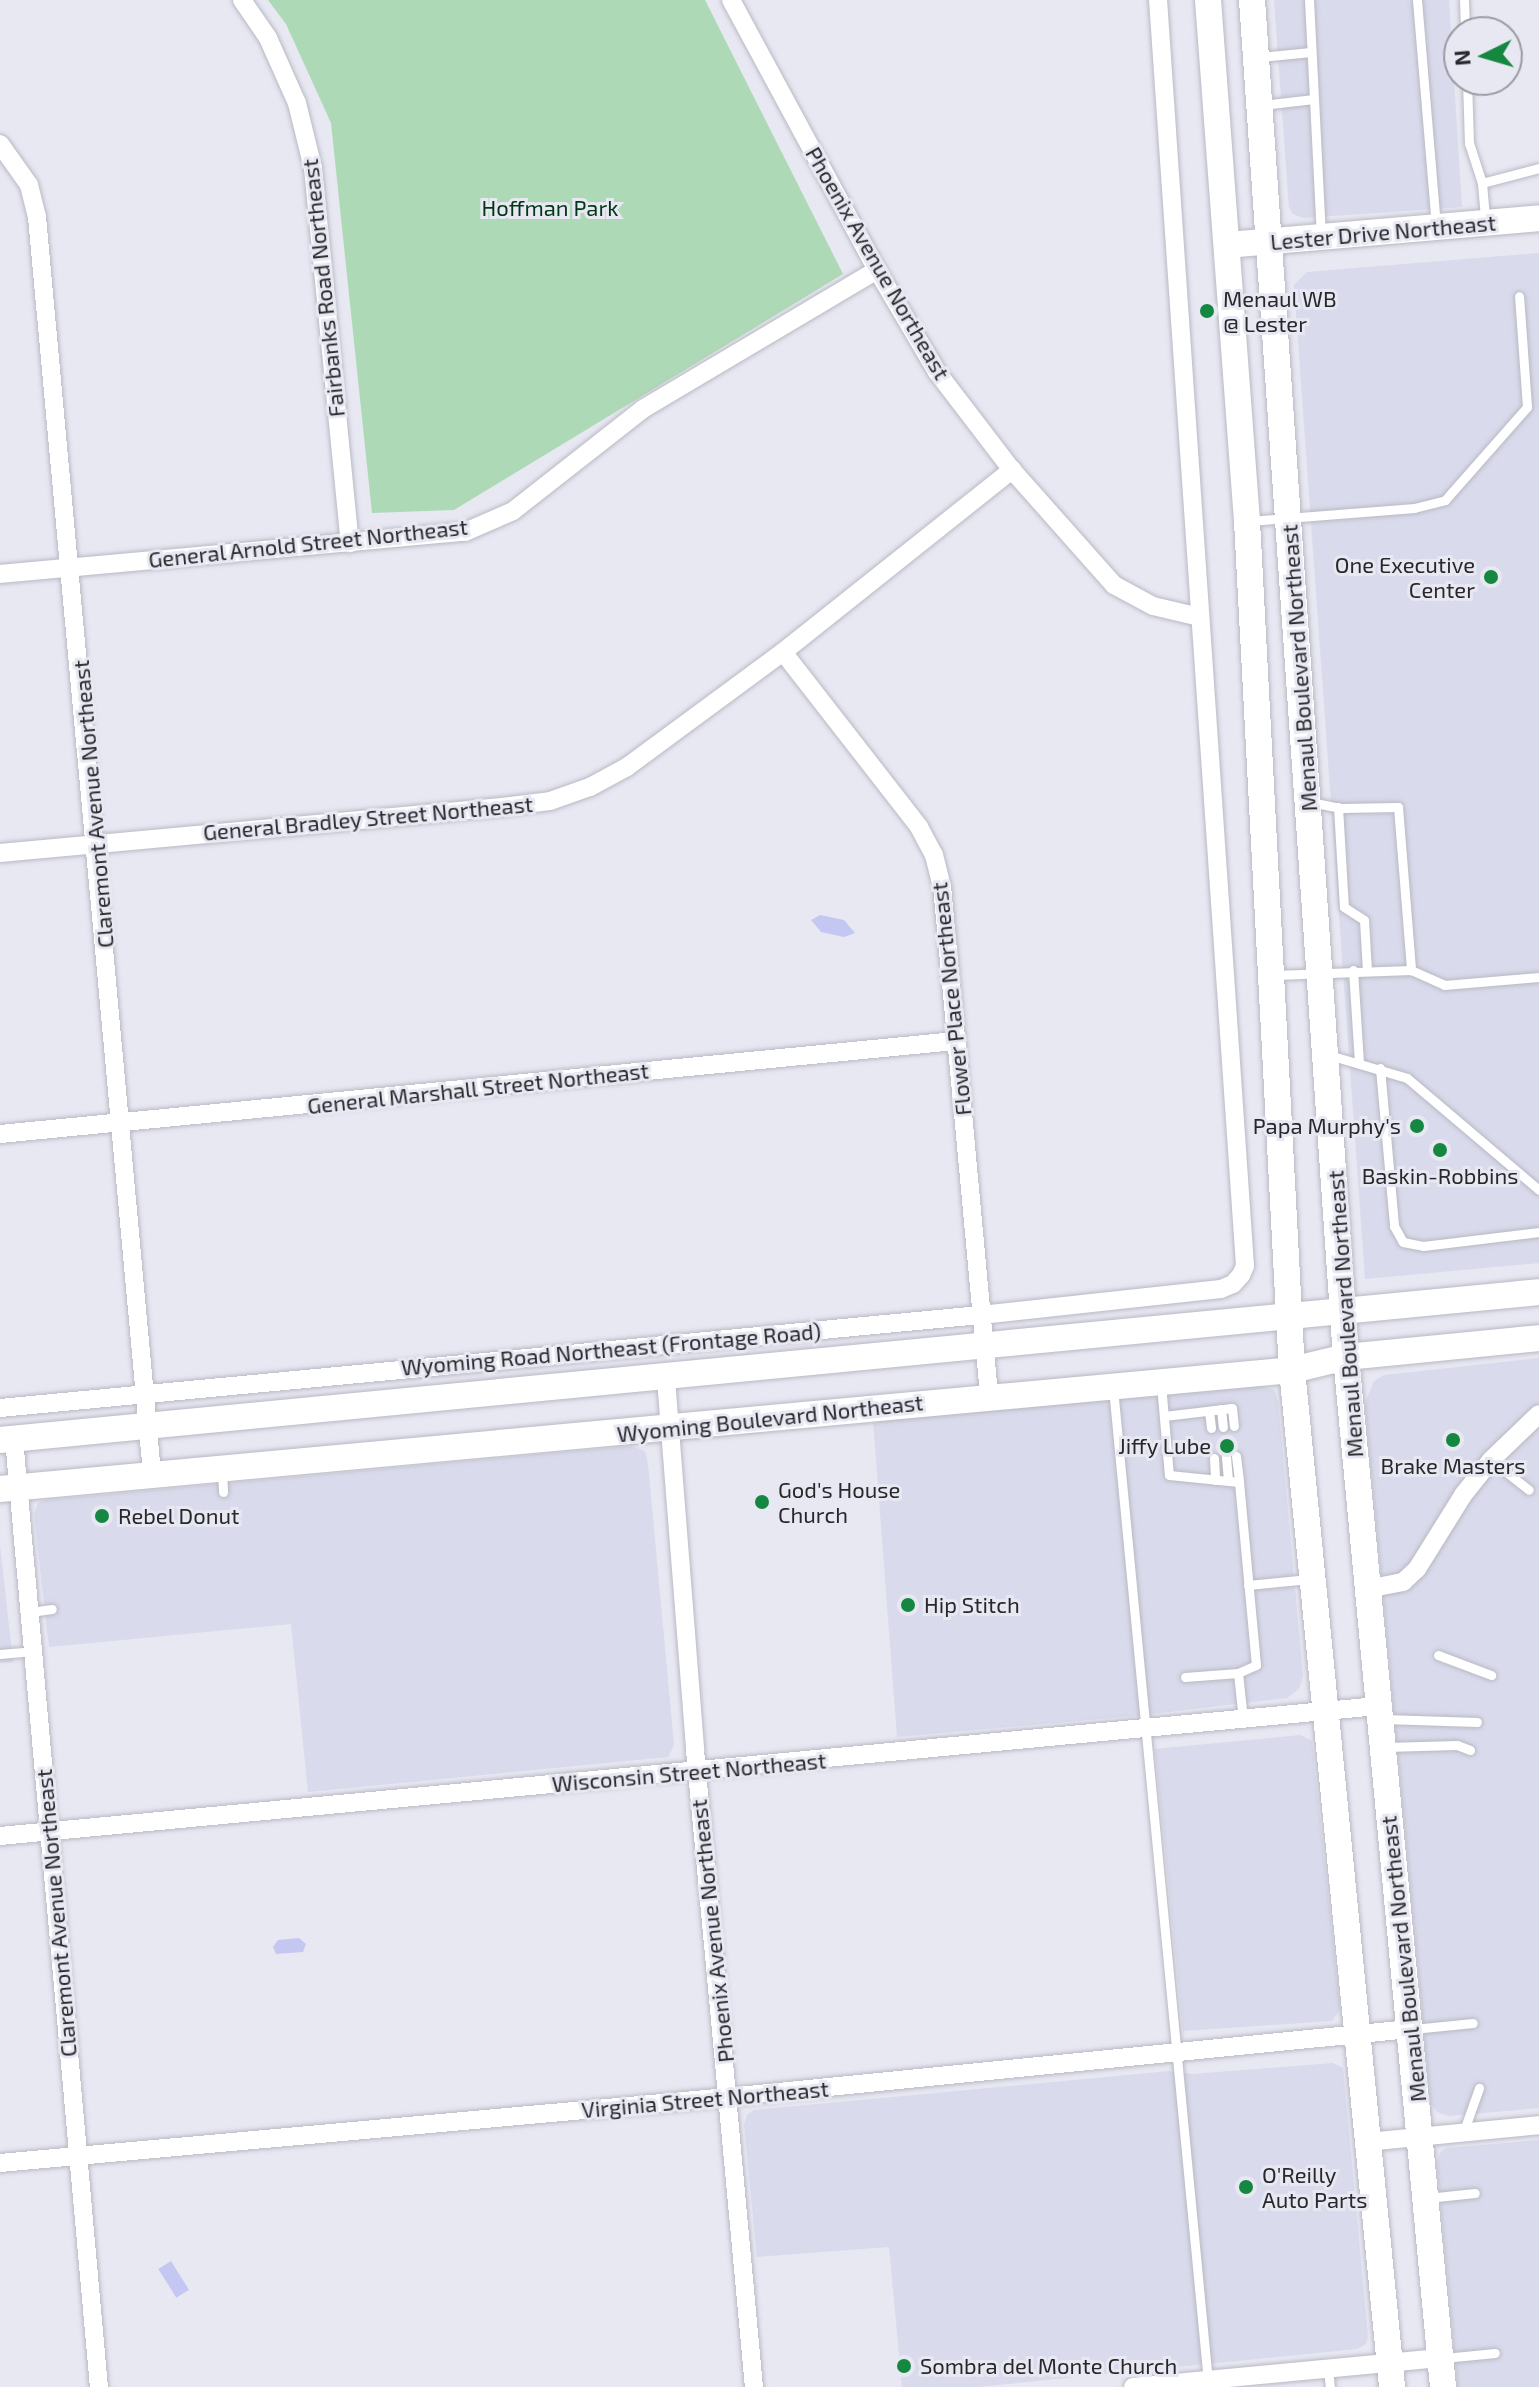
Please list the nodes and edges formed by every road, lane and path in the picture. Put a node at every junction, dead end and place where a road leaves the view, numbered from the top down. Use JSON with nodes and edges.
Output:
{"nodes":[{"id":1,"x":242,"y":0,"type":"edge"},
{"id":2,"x":731,"y":0,"type":"edge"},
{"id":3,"x":1158,"y":0,"type":"edge"},
{"id":4,"x":1208,"y":0,"type":"edge"},
{"id":5,"x":1252,"y":0,"type":"edge"},
{"id":6,"x":1309,"y":0,"type":"edge"},
{"id":7,"x":1417,"y":0,"type":"edge"},
{"id":8,"x":1311,"y":52,"type":"junction"},
{"id":9,"x":1256,"y":57,"type":"junction"},
{"id":10,"x":1468,"y":96,"type":"edge"},
{"id":11,"x":1314,"y":99,"type":"junction"},
{"id":12,"x":1259,"y":105,"type":"junction"},
{"id":13,"x":0,"y":144,"type":"edge"},
{"id":14,"x":1539,"y":168,"type":"edge"},
{"id":15,"x":1482,"y":183,"type":"junction"},
{"id":16,"x":1539,"y":218,"type":"edge"},
{"id":17,"x":1486,"y":223,"type":"junction"},
{"id":18,"x":1436,"y":227,"type":"junction"},
{"id":19,"x":1321,"y":237,"type":"junction"},
{"id":20,"x":1269,"y":242,"type":"junction"},
{"id":21,"x":1227,"y":245,"type":"junction"},
{"id":22,"x":877,"y":270,"type":"junction"},
{"id":23,"x":1519,"y":296,"type":"dead end"},
{"id":24,"x":1012,"y":470,"type":"junction"},
{"id":25,"x":1289,"y":517,"type":"junction"},
{"id":26,"x":1247,"y":521,"type":"junction"},
{"id":27,"x":350,"y":543,"type":"junction"},
{"id":28,"x":70,"y":567,"type":"junction"},
{"id":29,"x":0,"y":574,"type":"edge"},
{"id":30,"x":1200,"y":617,"type":"junction"},
{"id":31,"x":783,"y":652,"type":"junction"},
{"id":32,"x":1308,"y":801,"type":"junction"},
{"id":33,"x":1338,"y":807,"type":"junction"},
{"id":34,"x":97,"y":843,"type":"junction"},
{"id":35,"x":0,"y":853,"type":"edge"},
{"id":36,"x":1353,"y":970,"type":"junction"},
{"id":37,"x":1367,"y":970,"type":"junction"},
{"id":38,"x":1411,"y":970,"type":"junction"},
{"id":39,"x":1319,"y":974,"type":"junction"},
{"id":40,"x":1272,"y":975,"type":"junction"},
{"id":41,"x":1539,"y":977,"type":"edge"},
{"id":42,"x":956,"y":1041,"type":"junction"},
{"id":43,"x":1325,"y":1054,"type":"junction"},
{"id":44,"x":1359,"y":1063,"type":"junction"},
{"id":45,"x":1380,"y":1068,"type":"junction"},
{"id":46,"x":122,"y":1122,"type":"junction"},
{"id":47,"x":0,"y":1134,"type":"edge"},
{"id":48,"x":1539,"y":1190,"type":"edge"},
{"id":49,"x":1539,"y":1232,"type":"edge"},
{"id":50,"x":1539,"y":1292,"type":"edge"},
{"id":51,"x":1344,"y":1311,"type":"junction"},
{"id":52,"x":981,"y":1315,"type":"junction"},
{"id":53,"x":1288,"y":1315,"type":"junction"},
{"id":54,"x":1539,"y":1338,"type":"edge"},
{"id":55,"x":984,"y":1344,"type":"junction"},
{"id":56,"x":1346,"y":1357,"type":"junction"},
{"id":57,"x":1292,"y":1370,"type":"junction"},
{"id":58,"x":666,"y":1379,"type":"junction"},
{"id":59,"x":1161,"y":1380,"type":"junction"},
{"id":60,"x":1113,"y":1385,"type":"junction"},
{"id":61,"x":146,"y":1392,"type":"junction"},
{"id":62,"x":989,"y":1395,"type":"junction"},
{"id":63,"x":0,"y":1408,"type":"edge"},
{"id":64,"x":1209,"y":1411,"type":"junction"},
{"id":65,"x":1539,"y":1414,"type":"edge"},
{"id":66,"x":1164,"y":1416,"type":"junction"},
{"id":67,"x":149,"y":1426,"type":"junction"},
{"id":68,"x":1228,"y":1427,"type":"dead end"},
{"id":69,"x":1211,"y":1428,"type":"dead end"},
{"id":70,"x":669,"y":1429,"type":"junction"},
{"id":71,"x":7,"y":1439,"type":"edge"},
{"id":72,"x":1231,"y":1456,"type":"dead end"},
{"id":73,"x":1214,"y":1458,"type":"dead end"},
{"id":74,"x":1491,"y":1460,"type":"junction"},
{"id":75,"x":152,"y":1474,"type":"junction"},
{"id":76,"x":1215,"y":1480,"type":"junction"},
{"id":77,"x":1233,"y":1481,"type":"junction"},
{"id":78,"x":10,"y":1489,"type":"edge"},
{"id":79,"x":1529,"y":1490,"type":"dead end"},
{"id":80,"x":1313,"y":1579,"type":"junction"},
{"id":81,"x":1248,"y":1585,"type":"junction"},
{"id":82,"x":1367,"y":1589,"type":"junction"},
{"id":83,"x":52,"y":1609,"type":"dead end"},
{"id":84,"x":30,"y":1612,"type":"junction"},
{"id":85,"x":33,"y":1651,"type":"junction"},
{"id":86,"x":0,"y":1654,"type":"edge"},
{"id":87,"x":1438,"y":1655,"type":"dead end"},
{"id":88,"x":1238,"y":1673,"type":"junction"},
{"id":89,"x":1491,"y":1675,"type":"dead end"},
{"id":90,"x":1185,"y":1677,"type":"dead end"},
{"id":91,"x":1327,"y":1712,"type":"junction"},
{"id":92,"x":1379,"y":1712,"type":"junction"},
{"id":93,"x":1243,"y":1720,"type":"junction"},
{"id":94,"x":1477,"y":1722,"type":"dead end"},
{"id":95,"x":1146,"y":1729,"type":"junction"},
{"id":96,"x":1382,"y":1747,"type":"junction"},
{"id":97,"x":1470,"y":1750,"type":"dead end"},
{"id":98,"x":697,"y":1771,"type":"junction"},
{"id":99,"x":49,"y":1831,"type":"junction"},
{"id":100,"x":0,"y":1836,"type":"edge"},
{"id":101,"x":1473,"y":2023,"type":"dead end"},
{"id":102,"x":1409,"y":2029,"type":"junction"},
{"id":103,"x":1357,"y":2036,"type":"junction"},
{"id":104,"x":1176,"y":2054,"type":"junction"},
{"id":105,"x":1479,"y":2088,"type":"dead end"},
{"id":106,"x":728,"y":2097,"type":"junction"},
{"id":107,"x":1539,"y":2125,"type":"edge"},
{"id":108,"x":1463,"y":2133,"type":"junction"},
{"id":109,"x":1420,"y":2137,"type":"junction"},
{"id":110,"x":1367,"y":2142,"type":"junction"},
{"id":111,"x":77,"y":2156,"type":"junction"},
{"id":112,"x":0,"y":2163,"type":"edge"},
{"id":113,"x":1475,"y":2193,"type":"dead end"},
{"id":114,"x":1425,"y":2198,"type":"junction"},
{"id":115,"x":1495,"y":2353,"type":"dead end"},
{"id":116,"x":1440,"y":2358,"type":"junction"},
{"id":117,"x":1391,"y":2375,"type":"edge"},
{"id":118,"x":1329,"y":2378,"type":"edge"},
{"id":119,"x":1208,"y":2384,"type":"edge"},
{"id":120,"x":99,"y":2387,"type":"edge"},
{"id":121,"x":754,"y":2387,"type":"edge"},
{"id":122,"x":1133,"y":2387,"type":"edge"},
{"id":123,"x":1443,"y":2387,"type":"edge"}],
"edges":[{"from":1,"to":27,"type":"street","name":"Fairbanks Road Northeast"},
{"from":2,"to":22,"type":"street","name":"Phoenix Avenue Northeast"},
{"from":3,"to":30,"type":"street"},
{"from":4,"to":21,"type":"main road","name":"Menaul Boulevard Northeast"},
{"from":5,"to":9,"type":"main road","name":"Menaul Boulevard Northeast"},
{"from":6,"to":8,"type":"lane"},
{"from":7,"to":18,"type":"lane"},
{"from":8,"to":9,"type":"lane"},
{"from":8,"to":11,"type":"lane"},
{"from":9,"to":12,"type":"main road","name":"Menaul Boulevard Northeast"},
{"from":10,"to":15,"type":"lane"},
{"from":11,"to":12,"type":"lane"},
{"from":11,"to":19,"type":"lane"},
{"from":12,"to":20,"type":"main road","name":"Menaul Boulevard Northeast"},
{"from":13,"to":28,"type":"street","name":"Claremont Avenue Northeast"},
{"from":14,"to":15,"type":"lane"},
{"from":15,"to":17,"type":"lane"},
{"from":16,"to":17,"type":"main road","name":"Lester Drive Northeast"},
{"from":17,"to":18,"type":"main road","name":"Lester Drive Northeast"},
{"from":18,"to":19,"type":"main road","name":"Lester Drive Northeast"},
{"from":19,"to":20,"type":"main road","name":"Lester Drive Northeast"},
{"from":20,"to":21,"type":"main road","name":"Lester Drive Northeast"},
{"from":20,"to":25,"type":"main road","name":"Menaul Boulevard Northeast"},
{"from":21,"to":26,"type":"main road","name":"Menaul Boulevard Northeast"},
{"from":22,"to":24,"type":"street","name":"Phoenix Avenue Northeast"},
{"from":22,"to":27,"type":"street","name":"General Arnold Street Northeast"},
{"from":23,"to":25,"type":"lane"},
{"from":24,"to":30,"type":"street","name":"Phoenix Avenue Northeast"},
{"from":24,"to":31,"type":"street","name":"General Bradley Street Northeast"},
{"from":25,"to":26,"type":"lane"},
{"from":25,"to":32,"type":"main road","name":"Menaul Boulevard Northeast"},
{"from":26,"to":40,"type":"main road","name":"Menaul Boulevard Northeast"},
{"from":27,"to":28,"type":"street","name":"General Arnold Street Northeast"},
{"from":28,"to":29,"type":"street","name":"General Arnold Street Northeast"},
{"from":28,"to":34,"type":"street","name":"Claremont Avenue Northeast"},
{"from":30,"to":52,"type":"street","name":"Wyoming Road Northeast (Frontage Road)"},
{"from":31,"to":34,"type":"street","name":"General Bradley Street Northeast"},
{"from":31,"to":42,"type":"street","name":"Flower Place Northeast"},
{"from":32,"to":33,"type":"lane"},
{"from":32,"to":39,"type":"main road","name":"Menaul Boulevard Northeast"},
{"from":33,"to":37,"type":"lane"},
{"from":33,"to":38,"type":"lane"},
{"from":34,"to":35,"type":"street","name":"General Bradley Street Northeast"},
{"from":34,"to":46,"type":"street","name":"Claremont Avenue Northeast"},
{"from":36,"to":37,"type":"lane"},
{"from":36,"to":39,"type":"lane"},
{"from":36,"to":44,"type":"lane"},
{"from":37,"to":38,"type":"lane"},
{"from":38,"to":41,"type":"lane"},
{"from":39,"to":40,"type":"lane"},
{"from":39,"to":43,"type":"main road","name":"Menaul Boulevard Northeast"},
{"from":40,"to":53,"type":"main road","name":"Menaul Boulevard Northeast"},
{"from":42,"to":46,"type":"street","name":"General Marshall Street Northeast"},
{"from":42,"to":52,"type":"street","name":"Flower Place Northeast"},
{"from":43,"to":44,"type":"lane"},
{"from":43,"to":51,"type":"main road","name":"Menaul Boulevard Northeast"},
{"from":44,"to":45,"type":"lane"},
{"from":45,"to":48,"type":"lane"},
{"from":45,"to":49,"type":"lane"},
{"from":46,"to":47,"type":"street","name":"General Marshall Street Northeast"},
{"from":46,"to":61,"type":"street","name":"Claremont Avenue Northeast"},
{"from":50,"to":51,"type":"main road"},
{"from":51,"to":53,"type":"main road"},
{"from":51,"to":56,"type":"main road","name":"Menaul Boulevard Northeast"},
{"from":52,"to":55,"type":"street","name":"Flower Place Northeast"},
{"from":52,"to":61,"type":"street","name":"Wyoming Road Northeast (Frontage Road)"},
{"from":53,"to":55,"type":"main road"},
{"from":53,"to":57,"type":"main road","name":"Menaul Boulevard Northeast"},
{"from":54,"to":56,"type":"main road","name":"Wyoming Boulevard Northeast"},
{"from":55,"to":58,"type":"main road"},
{"from":55,"to":62,"type":"street","name":"Flower Place Northeast"},
{"from":56,"to":57,"type":"main road","name":"Wyoming Boulevard Northeast"},
{"from":56,"to":82,"type":"main road","name":"Menaul Boulevard Northeast"},
{"from":57,"to":59,"type":"main road","name":"Wyoming Boulevard Northeast"},
{"from":57,"to":80,"type":"main road","name":"Menaul Boulevard Northeast"},
{"from":58,"to":67,"type":"main road"},
{"from":58,"to":70,"type":"street","name":"Phoenix Avenue Northeast"},
{"from":59,"to":60,"type":"main road","name":"Wyoming Boulevard Northeast"},
{"from":59,"to":66,"type":"lane"},
{"from":60,"to":62,"type":"main road","name":"Wyoming Boulevard Northeast"},
{"from":60,"to":95,"type":"lane"},
{"from":61,"to":63,"type":"street","name":"Wyoming Road Northeast (Frontage Road)"},
{"from":61,"to":67,"type":"street","name":"Claremont Avenue Northeast"},
{"from":62,"to":70,"type":"main road","name":"Wyoming Boulevard Northeast"},
{"from":64,"to":66,"type":"lane"},
{"from":64,"to":68,"type":"lane"},
{"from":64,"to":69,"type":"lane"},
{"from":65,"to":74,"type":"street"},
{"from":66,"to":76,"type":"lane"},
{"from":67,"to":71,"type":"main road"},
{"from":67,"to":75,"type":"street","name":"Claremont Avenue Northeast"},
{"from":70,"to":75,"type":"main road","name":"Wyoming Boulevard Northeast"},
{"from":70,"to":98,"type":"street","name":"Phoenix Avenue Northeast"},
{"from":71,"to":78,"type":"street","name":"Claremont Avenue Northeast"},
{"from":72,"to":77,"type":"lane"},
{"from":73,"to":76,"type":"lane"},
{"from":74,"to":79,"type":"lane"},
{"from":74,"to":82,"type":"street"},
{"from":75,"to":78,"type":"main road","name":"Wyoming Boulevard Northeast"},
{"from":76,"to":77,"type":"lane"},
{"from":77,"to":81,"type":"lane"},
{"from":78,"to":84,"type":"street","name":"Claremont Avenue Northeast"},
{"from":80,"to":81,"type":"lane"},
{"from":80,"to":91,"type":"main road","name":"Menaul Boulevard Northeast"},
{"from":81,"to":88,"type":"lane"},
{"from":82,"to":92,"type":"main road","name":"Menaul Boulevard Northeast"},
{"from":83,"to":84,"type":"lane"},
{"from":84,"to":85,"type":"street","name":"Claremont Avenue Northeast"},
{"from":85,"to":86,"type":"lane"},
{"from":85,"to":99,"type":"street","name":"Claremont Avenue Northeast"},
{"from":87,"to":89,"type":"lane"},
{"from":88,"to":90,"type":"lane"},
{"from":88,"to":93,"type":"lane"},
{"from":91,"to":92,"type":"street","name":"Wisconsin Street Northeast"},
{"from":91,"to":93,"type":"street","name":"Wisconsin Street Northeast"},
{"from":91,"to":103,"type":"main road","name":"Menaul Boulevard Northeast"},
{"from":92,"to":94,"type":"lane"},
{"from":92,"to":96,"type":"main road","name":"Menaul Boulevard Northeast"},
{"from":93,"to":95,"type":"street","name":"Wisconsin Street Northeast"},
{"from":95,"to":98,"type":"street","name":"Wisconsin Street Northeast"},
{"from":95,"to":104,"type":"lane"},
{"from":96,"to":97,"type":"lane"},
{"from":96,"to":102,"type":"main road","name":"Menaul Boulevard Northeast"},
{"from":98,"to":99,"type":"street","name":"Wisconsin Street Northeast"},
{"from":98,"to":106,"type":"street","name":"Phoenix Avenue Northeast"},
{"from":99,"to":100,"type":"street","name":"Wisconsin Street Northeast"},
{"from":99,"to":111,"type":"street","name":"Claremont Avenue Northeast"},
{"from":101,"to":102,"type":"lane"},
{"from":102,"to":103,"type":"street","name":"Virginia Street Northeast"},
{"from":102,"to":109,"type":"main road","name":"Menaul Boulevard Northeast"},
{"from":103,"to":104,"type":"street","name":"Virginia Street Northeast"},
{"from":103,"to":110,"type":"main road","name":"Menaul Boulevard Northeast"},
{"from":104,"to":106,"type":"street","name":"Virginia Street Northeast"},
{"from":104,"to":119,"type":"lane"},
{"from":105,"to":108,"type":"lane"},
{"from":106,"to":111,"type":"street","name":"Virginia Street Northeast"},
{"from":106,"to":121,"type":"street","name":"Phoenix Avenue Northeast"},
{"from":107,"to":108,"type":"street"},
{"from":108,"to":109,"type":"street"},
{"from":109,"to":110,"type":"street"},
{"from":109,"to":114,"type":"main road","name":"Menaul Boulevard Northeast"},
{"from":110,"to":117,"type":"main road","name":"Menaul Boulevard Northeast"},
{"from":111,"to":112,"type":"street","name":"Virginia Street Northeast"},
{"from":111,"to":120,"type":"street","name":"Claremont Avenue Northeast"},
{"from":113,"to":114,"type":"lane"},
{"from":114,"to":116,"type":"main road","name":"Menaul Boulevard Northeast"},
{"from":115,"to":116,"type":"lane"},
{"from":116,"to":117,"type":"street"},
{"from":116,"to":123,"type":"main road","name":"Menaul Boulevard Northeast"},
{"from":117,"to":118,"type":"street"},
{"from":118,"to":119,"type":"street"},
{"from":119,"to":122,"type":"street"}]}
